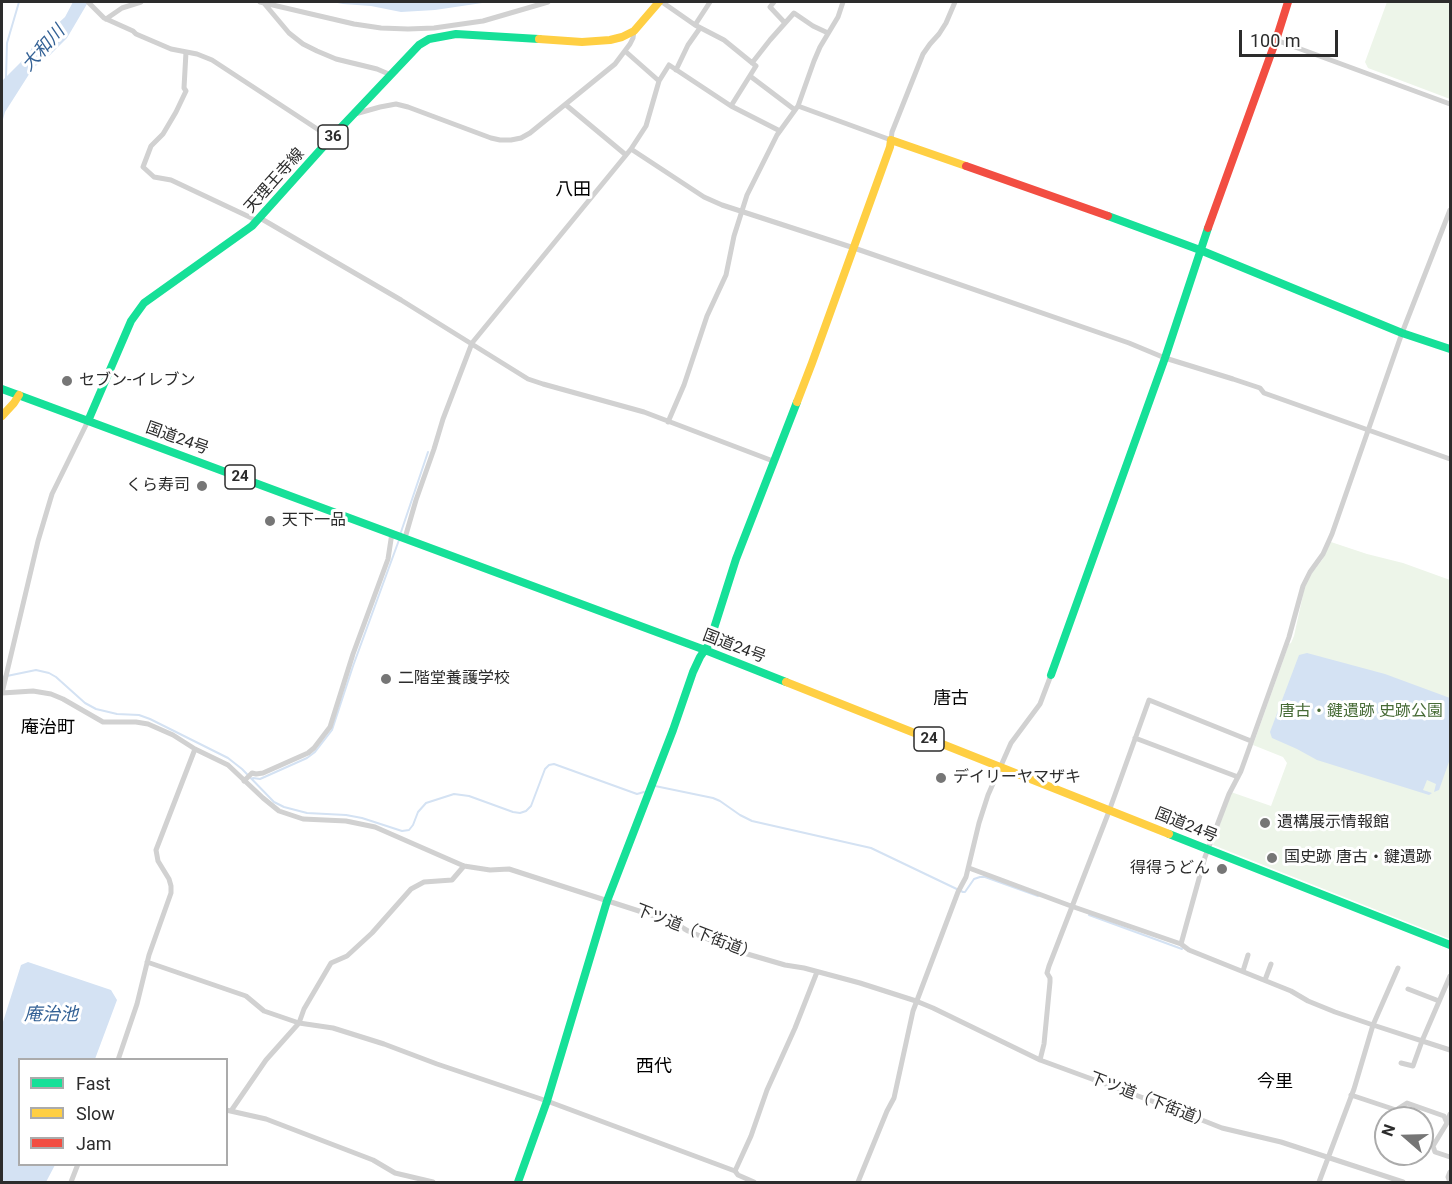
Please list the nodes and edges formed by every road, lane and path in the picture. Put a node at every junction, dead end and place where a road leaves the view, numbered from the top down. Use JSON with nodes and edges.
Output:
{"nodes":[{"id":1,"x":88,"y":2,"type":"edge"},
{"id":2,"x":141,"y":2,"type":"edge"},
{"id":3,"x":261,"y":2,"type":"edge"},
{"id":4,"x":548,"y":2,"type":"edge"},
{"id":5,"x":661,"y":2,"type":"edge"},
{"id":6,"x":710,"y":2,"type":"edge"},
{"id":7,"x":774,"y":2,"type":"edge"},
{"id":8,"x":843,"y":2,"type":"edge"},
{"id":9,"x":955,"y":2,"type":"edge"},
{"id":10,"x":1288,"y":2,"type":"edge"},
{"id":11,"x":105,"y":18,"type":"junction"},
{"id":12,"x":785,"y":23,"type":"junction"},
{"id":13,"x":698,"y":27,"type":"junction"},
{"id":14,"x":634,"y":31,"type":"junction"},
{"id":15,"x":828,"y":33,"type":"junction"},
{"id":16,"x":1276,"y":40,"type":"junction"},
{"id":17,"x":625,"y":51,"type":"junction"},
{"id":18,"x":186,"y":52,"type":"junction"},
{"id":19,"x":752,"y":63,"type":"junction"},
{"id":20,"x":676,"y":70,"type":"junction"},
{"id":21,"x":391,"y":75,"type":"junction"},
{"id":22,"x":750,"y":76,"type":"junction"},
{"id":23,"x":659,"y":81,"type":"junction"},
{"id":24,"x":1450,"y":104,"type":"edge"},
{"id":25,"x":566,"y":105,"type":"junction"},
{"id":26,"x":731,"y":105,"type":"junction"},
{"id":27,"x":797,"y":108,"type":"junction"},
{"id":28,"x":353,"y":115,"type":"junction"},
{"id":29,"x":780,"y":131,"type":"junction"},
{"id":30,"x":332,"y":138,"type":"junction"},
{"id":31,"x":891,"y":140,"type":"junction"},
{"id":32,"x":631,"y":149,"type":"junction"},
{"id":33,"x":626,"y":155,"type":"junction"},
{"id":34,"x":1450,"y":210,"type":"edge"},
{"id":35,"x":741,"y":211,"type":"junction"},
{"id":36,"x":259,"y":220,"type":"junction"},
{"id":37,"x":854,"y":248,"type":"junction"},
{"id":38,"x":1200,"y":250,"type":"junction"},
{"id":39,"x":1402,"y":333,"type":"junction"},
{"id":40,"x":472,"y":343,"type":"junction"},
{"id":41,"x":1450,"y":349,"type":"edge"},
{"id":42,"x":1165,"y":358,"type":"junction"},
{"id":43,"x":2,"y":389,"type":"edge"},
{"id":44,"x":19,"y":395,"type":"junction"},
{"id":45,"x":2,"y":416,"type":"edge"},
{"id":46,"x":88,"y":421,"type":"junction"},
{"id":47,"x":668,"y":422,"type":"junction"},
{"id":48,"x":1368,"y":430,"type":"junction"},
{"id":49,"x":1450,"y":459,"type":"edge"},
{"id":50,"x":773,"y":461,"type":"junction"},
{"id":51,"x":392,"y":533,"type":"junction"},
{"id":52,"x":405,"y":538,"type":"junction"},
{"id":53,"x":705,"y":650,"type":"junction"},
{"id":54,"x":1051,"y":675,"type":"joint"},
{"id":55,"x":2,"y":693,"type":"edge"},
{"id":56,"x":1135,"y":738,"type":"junction"},
{"id":57,"x":1251,"y":741,"type":"junction"},
{"id":58,"x":195,"y":749,"type":"junction"},
{"id":59,"x":1000,"y":767,"type":"junction"},
{"id":60,"x":1238,"y":777,"type":"junction"},
{"id":61,"x":244,"y":781,"type":"junction"},
{"id":62,"x":1109,"y":810,"type":"junction"},
{"id":63,"x":1208,"y":850,"type":"junction"},
{"id":64,"x":464,"y":866,"type":"junction"},
{"id":65,"x":969,"y":868,"type":"junction"},
{"id":66,"x":607,"y":901,"type":"junction"},
{"id":67,"x":1070,"y":909,"type":"junction"},
{"id":68,"x":1182,"y":944,"type":"junction"},
{"id":69,"x":1450,"y":945,"type":"edge"},
{"id":70,"x":1248,"y":955,"type":"dead end"},
{"id":71,"x":147,"y":962,"type":"junction"},
{"id":72,"x":1271,"y":964,"type":"dead end"},
{"id":73,"x":1398,"y":968,"type":"dead end"},
{"id":74,"x":1243,"y":971,"type":"junction"},
{"id":75,"x":817,"y":972,"type":"junction"},
{"id":76,"x":1450,"y":976,"type":"edge"},
{"id":77,"x":1265,"y":980,"type":"junction"},
{"id":78,"x":1408,"y":989,"type":"dead end"},
{"id":79,"x":916,"y":1001,"type":"junction"},
{"id":80,"x":1439,"y":1001,"type":"junction"},
{"id":81,"x":298,"y":1023,"type":"junction"},
{"id":82,"x":1373,"y":1025,"type":"junction"},
{"id":83,"x":1422,"y":1041,"type":"junction"},
{"id":84,"x":1450,"y":1050,"type":"edge"},
{"id":85,"x":118,"y":1058,"type":"edge"},
{"id":86,"x":1040,"y":1060,"type":"junction"},
{"id":87,"x":1401,"y":1063,"type":"dead end"},
{"id":88,"x":1352,"y":1095,"type":"junction"},
{"id":89,"x":547,"y":1101,"type":"junction"},
{"id":90,"x":229,"y":1110,"type":"edge"},
{"id":91,"x":1450,"y":1114,"type":"edge"},
{"id":92,"x":1448,"y":1123,"type":"junction"},
{"id":93,"x":1434,"y":1146,"type":"joint"},
{"id":94,"x":1450,"y":1157,"type":"edge"},
{"id":95,"x":1328,"y":1158,"type":"junction"},
{"id":96,"x":77,"y":1166,"type":"edge"},
{"id":97,"x":735,"y":1171,"type":"junction"},
{"id":98,"x":1450,"y":1172,"type":"edge"},
{"id":99,"x":71,"y":1182,"type":"edge"},
{"id":100,"x":433,"y":1182,"type":"edge"},
{"id":101,"x":518,"y":1182,"type":"edge"},
{"id":102,"x":754,"y":1182,"type":"edge"},
{"id":103,"x":858,"y":1182,"type":"edge"},
{"id":104,"x":1320,"y":1182,"type":"edge"},
{"id":105,"x":1403,"y":1182,"type":"edge"},
{"id":106,"x":1450,"y":1182,"type":"edge"}],
"edges":[{"from":1,"to":11,"type":"street"},
{"from":2,"to":11,"type":"street"},
{"from":3,"to":4,"type":"street"},
{"from":3,"to":21,"type":"street"},
{"from":5,"to":13,"type":"street"},
{"from":5,"to":14,"type":"main road"},
{"from":6,"to":13,"type":"street"},
{"from":7,"to":12,"type":"street"},
{"from":8,"to":15,"type":"street"},
{"from":9,"to":31,"type":"street"},
{"from":10,"to":16,"type":"main road"},
{"from":11,"to":18,"type":"street"},
{"from":12,"to":15,"type":"street"},
{"from":12,"to":19,"type":"street"},
{"from":13,"to":19,"type":"street"},
{"from":13,"to":20,"type":"street"},
{"from":14,"to":17,"type":"street"},
{"from":14,"to":21,"type":"main road","name":"天理王寺線","number":"36"},
{"from":15,"to":27,"type":"street"},
{"from":16,"to":24,"type":"street"},
{"from":16,"to":38,"type":"main road"},
{"from":17,"to":23,"type":"street"},
{"from":17,"to":25,"type":"street"},
{"from":18,"to":30,"type":"street"},
{"from":18,"to":36,"type":"street"},
{"from":19,"to":22,"type":"street"},
{"from":20,"to":23,"type":"street"},
{"from":20,"to":26,"type":"street"},
{"from":21,"to":28,"type":"main road","name":"天理王寺線","number":"36"},
{"from":22,"to":26,"type":"street"},
{"from":22,"to":27,"type":"street"},
{"from":23,"to":32,"type":"street"},
{"from":25,"to":28,"type":"street"},
{"from":25,"to":33,"type":"street"},
{"from":26,"to":29,"type":"street"},
{"from":27,"to":29,"type":"street"},
{"from":27,"to":31,"type":"street"},
{"from":28,"to":30,"type":"main road","name":"天理王寺線","number":"36"},
{"from":29,"to":35,"type":"street"},
{"from":30,"to":36,"type":"main road","name":"天理王寺線","number":"36"},
{"from":31,"to":37,"type":"main road"},
{"from":31,"to":38,"type":"main road"},
{"from":32,"to":33,"type":"street"},
{"from":32,"to":35,"type":"street"},
{"from":33,"to":40,"type":"street"},
{"from":34,"to":39,"type":"street"},
{"from":35,"to":37,"type":"street"},
{"from":35,"to":47,"type":"street"},
{"from":36,"to":40,"type":"street"},
{"from":36,"to":46,"type":"main road","name":"天理王寺線","number":"36"},
{"from":37,"to":42,"type":"street"},
{"from":37,"to":50,"type":"main road"},
{"from":38,"to":39,"type":"main road"},
{"from":38,"to":42,"type":"main road"},
{"from":39,"to":41,"type":"main road"},
{"from":39,"to":48,"type":"street"},
{"from":40,"to":47,"type":"street"},
{"from":40,"to":52,"type":"street"},
{"from":42,"to":48,"type":"street"},
{"from":42,"to":54,"type":"main road"},
{"from":43,"to":44,"type":"main road","name":"国道24号","number":"24"},
{"from":44,"to":45,"type":"main road"},
{"from":44,"to":46,"type":"main road","name":"国道24号","number":"24"},
{"from":46,"to":51,"type":"main road","name":"国道24号","number":"24"},
{"from":46,"to":55,"type":"street"},
{"from":47,"to":50,"type":"street"},
{"from":48,"to":49,"type":"street"},
{"from":48,"to":57,"type":"street"},
{"from":50,"to":53,"type":"main road"},
{"from":51,"to":52,"type":"main road","name":"国道24号","number":"24"},
{"from":51,"to":61,"type":"street"},
{"from":52,"to":53,"type":"main road","name":"国道24号","number":"24"},
{"from":53,"to":59,"type":"main road","name":"国道24号","number":"24"},
{"from":53,"to":66,"type":"main road"},
{"from":54,"to":59,"type":"street"},
{"from":55,"to":58,"type":"street","name":"下ツ道（下街道）"},
{"from":56,"to":57,"type":"street"},
{"from":56,"to":60,"type":"street"},
{"from":56,"to":62,"type":"street"},
{"from":57,"to":60,"type":"street"},
{"from":58,"to":61,"type":"street","name":"下ツ道（下街道）"},
{"from":58,"to":71,"type":"street"},
{"from":59,"to":62,"type":"main road","name":"国道24号","number":"24"},
{"from":59,"to":65,"type":"street"},
{"from":60,"to":63,"type":"street"},
{"from":61,"to":64,"type":"street","name":"下ツ道（下街道）"},
{"from":62,"to":63,"type":"main road","name":"国道24号","number":"24"},
{"from":62,"to":67,"type":"street"},
{"from":63,"to":68,"type":"street"},
{"from":63,"to":69,"type":"main road","name":"国道24号","number":"24"},
{"from":64,"to":66,"type":"street","name":"下ツ道（下街道）"},
{"from":64,"to":81,"type":"street"},
{"from":65,"to":67,"type":"street"},
{"from":65,"to":79,"type":"street"},
{"from":66,"to":75,"type":"street","name":"下ツ道（下街道）"},
{"from":66,"to":89,"type":"main road"},
{"from":67,"to":68,"type":"street"},
{"from":67,"to":86,"type":"street"},
{"from":68,"to":74,"type":"street"},
{"from":70,"to":74,"type":"street"},
{"from":71,"to":81,"type":"street"},
{"from":71,"to":85,"type":"street"},
{"from":72,"to":77,"type":"street"},
{"from":73,"to":82,"type":"street"},
{"from":74,"to":77,"type":"street"},
{"from":75,"to":79,"type":"street","name":"下ツ道（下街道）"},
{"from":75,"to":97,"type":"street"},
{"from":76,"to":80,"type":"street"},
{"from":77,"to":82,"type":"street"},
{"from":78,"to":80,"type":"street"},
{"from":79,"to":86,"type":"street","name":"下ツ道（下街道）"},
{"from":79,"to":103,"type":"street"},
{"from":80,"to":83,"type":"street"},
{"from":81,"to":89,"type":"street"},
{"from":81,"to":90,"type":"street"},
{"from":82,"to":83,"type":"street"},
{"from":82,"to":88,"type":"street"},
{"from":83,"to":84,"type":"street"},
{"from":83,"to":87,"type":"street"},
{"from":86,"to":95,"type":"street","name":"下ツ道（下街道）"},
{"from":88,"to":92,"type":"street"},
{"from":88,"to":95,"type":"street"},
{"from":89,"to":97,"type":"street"},
{"from":89,"to":101,"type":"main road"},
{"from":90,"to":100,"type":"street"},
{"from":91,"to":92,"type":"street"},
{"from":92,"to":93,"type":"street"},
{"from":93,"to":94,"type":"street"},
{"from":95,"to":104,"type":"street"},
{"from":95,"to":105,"type":"street","name":"下ツ道（下街道）"},
{"from":96,"to":99,"type":"street"},
{"from":97,"to":102,"type":"street"},
{"from":98,"to":106,"type":"street"}]}
